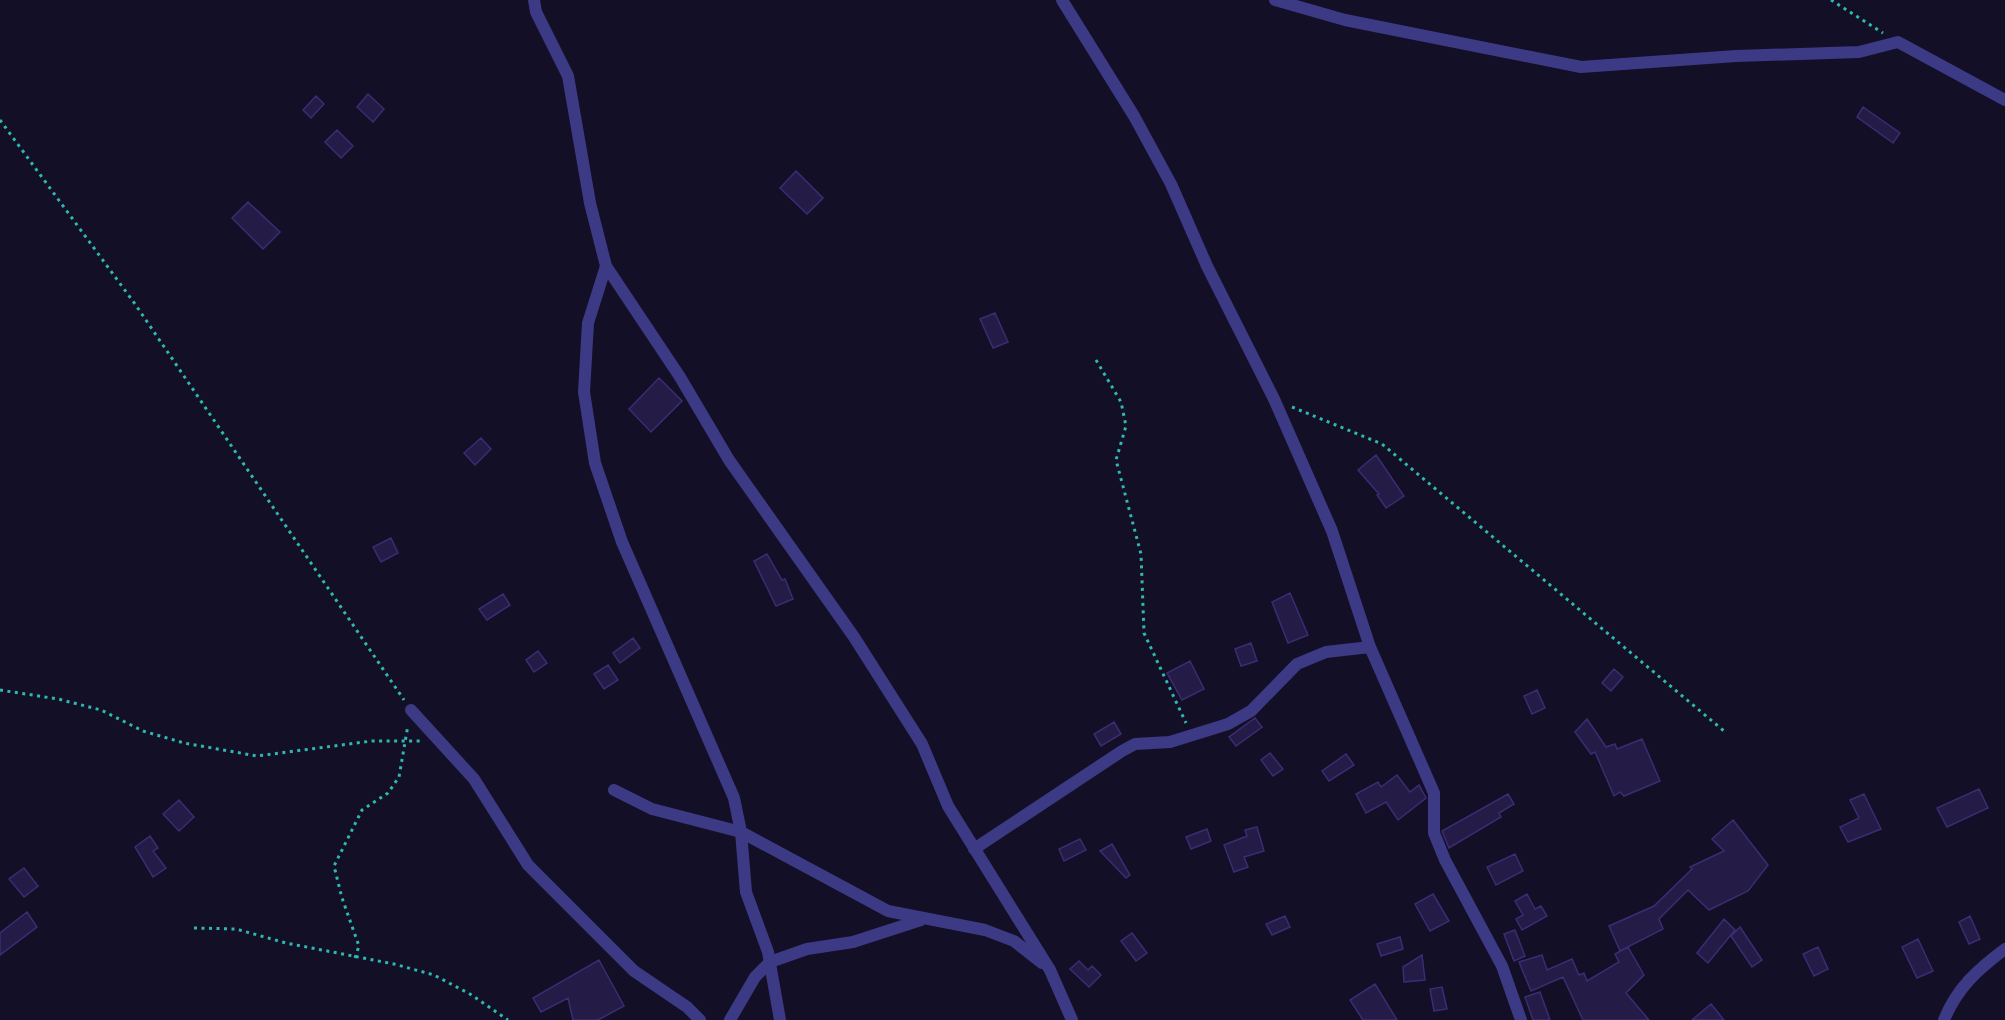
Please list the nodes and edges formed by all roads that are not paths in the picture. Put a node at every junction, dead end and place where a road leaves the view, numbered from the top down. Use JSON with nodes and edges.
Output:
{"nodes":[{"id":1,"x":534,"y":0,"type":"edge"},
{"id":2,"x":1062,"y":0,"type":"edge"},
{"id":3,"x":1275,"y":0,"type":"edge"},
{"id":4,"x":2005,"y":100,"type":"edge"},
{"id":5,"x":606,"y":267,"type":"junction"},
{"id":6,"x":1370,"y":647,"type":"junction"},
{"id":7,"x":411,"y":710,"type":"road end"},
{"id":8,"x":614,"y":790,"type":"dead end"},
{"id":9,"x":741,"y":832,"type":"junction"},
{"id":10,"x":974,"y":849,"type":"junction"},
{"id":11,"x":922,"y":919,"type":"junction"},
{"id":12,"x":2005,"y":949,"type":"edge"},
{"id":13,"x":770,"y":962,"type":"junction"},
{"id":14,"x":1050,"y":970,"type":"junction"},
{"id":15,"x":700,"y":1020,"type":"edge"},
{"id":16,"x":730,"y":1020,"type":"edge"},
{"id":17,"x":780,"y":1020,"type":"edge"},
{"id":18,"x":1072,"y":1020,"type":"edge"},
{"id":19,"x":1521,"y":1020,"type":"edge"},
{"id":20,"x":1944,"y":1020,"type":"edge"}],
"edges":[{"from":1,"to":5,"type":"street"},
{"from":2,"to":6,"type":"street"},
{"from":3,"to":4,"type":"street"},
{"from":5,"to":9,"type":"street"},
{"from":5,"to":10,"type":"street"},
{"from":6,"to":10,"type":"street"},
{"from":6,"to":19,"type":"street"},
{"from":7,"to":15,"type":"street"},
{"from":8,"to":9,"type":"street"},
{"from":9,"to":11,"type":"street"},
{"from":9,"to":13,"type":"street"},
{"from":10,"to":14,"type":"street"},
{"from":11,"to":13,"type":"street"},
{"from":11,"to":14,"type":"street"},
{"from":12,"to":20,"type":"street"},
{"from":13,"to":16,"type":"street"},
{"from":13,"to":17,"type":"street"},
{"from":14,"to":18,"type":"street"}]}
